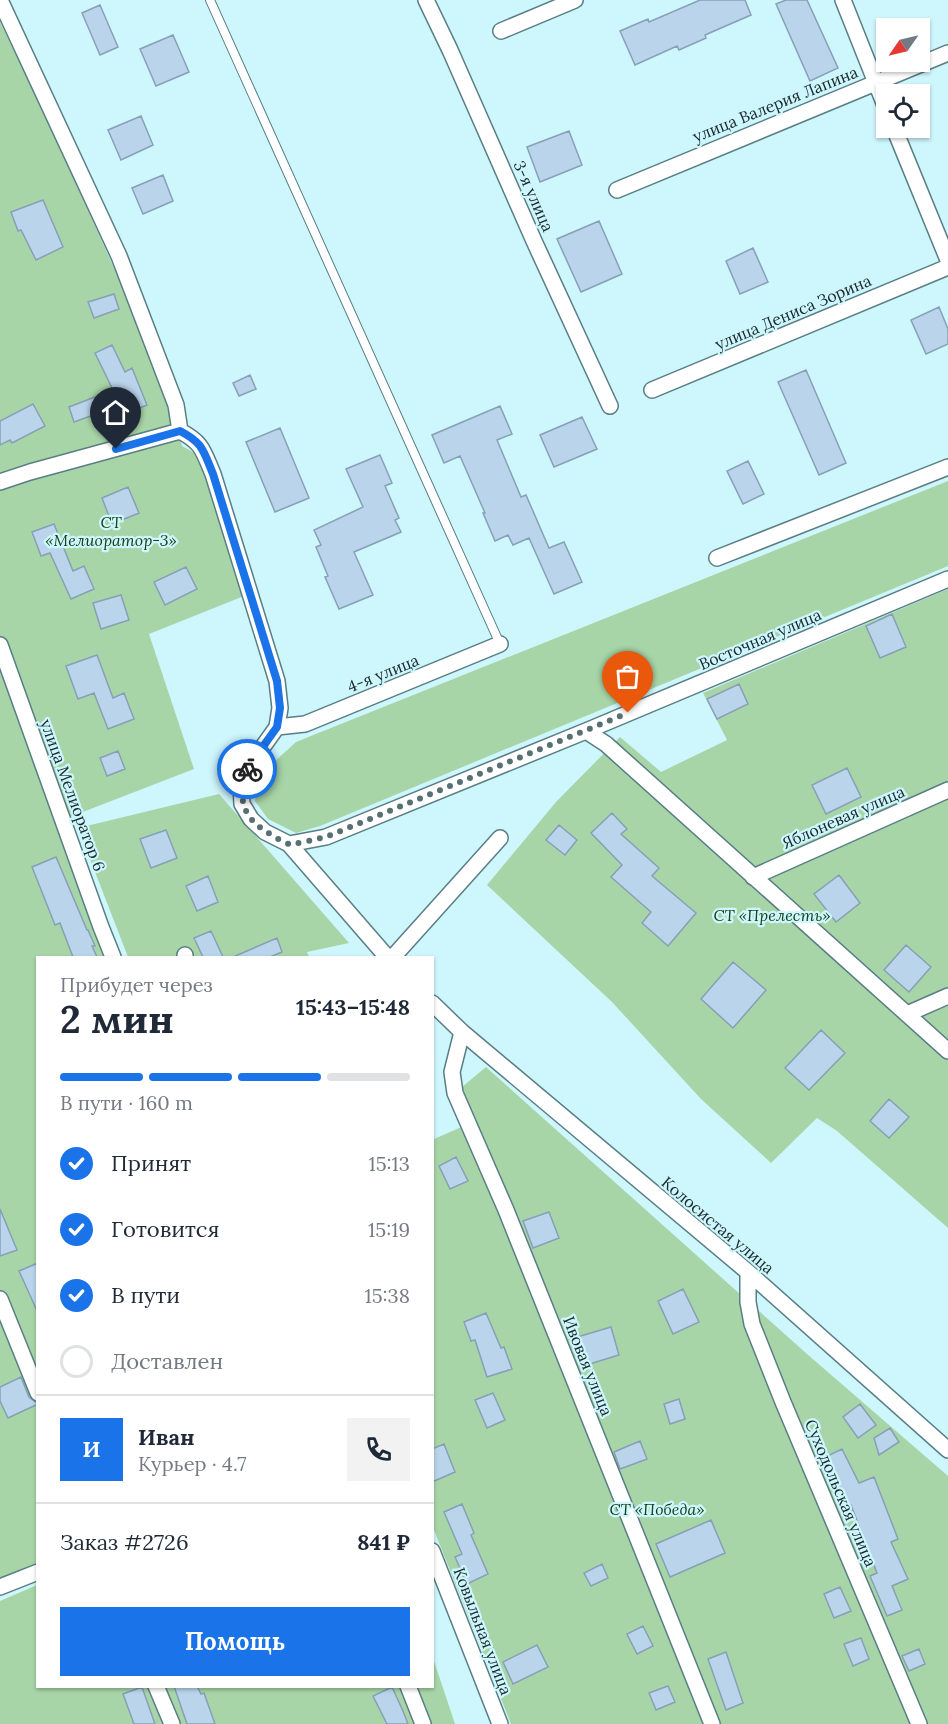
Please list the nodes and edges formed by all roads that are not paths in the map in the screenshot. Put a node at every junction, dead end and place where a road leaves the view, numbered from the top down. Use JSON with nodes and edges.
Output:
{"nodes":[{"id":1,"x":0,"y":0,"type":"edge"},
{"id":2,"x":210,"y":0,"type":"edge"},
{"id":3,"x":426,"y":0,"type":"edge"},
{"id":4,"x":575,"y":0,"type":"edge"},
{"id":5,"x":843,"y":0,"type":"edge"},
{"id":6,"x":501,"y":31,"type":"dead end"},
{"id":7,"x":948,"y":52,"type":"edge"},
{"id":8,"x":876,"y":82,"type":"junction"},
{"id":9,"x":898,"y":138,"type":"edge"},
{"id":10,"x":616,"y":190,"type":"dead end"},
{"id":11,"x":948,"y":260,"type":"edge"},
{"id":12,"x":948,"y":267,"type":"edge"},
{"id":13,"x":652,"y":390,"type":"dead end"},
{"id":14,"x":610,"y":406,"type":"dead end"},
{"id":15,"x":180,"y":431,"type":"junction"},
{"id":16,"x":948,"y":466,"type":"edge"},
{"id":17,"x":0,"y":482,"type":"edge"},
{"id":18,"x":717,"y":558,"type":"dead end"},
{"id":19,"x":948,"y":579,"type":"edge"},
{"id":20,"x":500,"y":644,"type":"joint"},
{"id":21,"x":0,"y":645,"type":"edge"},
{"id":22,"x":277,"y":727,"type":"junction"},
{"id":23,"x":586,"y":731,"type":"junction"},
{"id":24,"x":948,"y":790,"type":"edge"},
{"id":25,"x":500,"y":838,"type":"dead end"},
{"id":26,"x":289,"y":844,"type":"junction"},
{"id":27,"x":753,"y":877,"type":"junction"},
{"id":28,"x":113,"y":956,"type":"edge"},
{"id":29,"x":386,"y":956,"type":"edge"},
{"id":30,"x":394,"y":956,"type":"edge"},
{"id":31,"x":948,"y":996,"type":"edge"},
{"id":32,"x":434,"y":1005,"type":"edge"},
{"id":33,"x":907,"y":1014,"type":"junction"},
{"id":34,"x":457,"y":1028,"type":"junction"},
{"id":35,"x":948,"y":1051,"type":"edge"},
{"id":36,"x":748,"y":1272,"type":"junction"},
{"id":37,"x":0,"y":1299,"type":"edge"},
{"id":38,"x":36,"y":1388,"type":"edge"},
{"id":39,"x":948,"y":1450,"type":"edge"},
{"id":40,"x":434,"y":1556,"type":"edge"},
{"id":41,"x":36,"y":1573,"type":"edge"},
{"id":42,"x":0,"y":1587,"type":"edge"},
{"id":43,"x":157,"y":1688,"type":"edge"},
{"id":44,"x":409,"y":1688,"type":"edge"},
{"id":45,"x":172,"y":1724,"type":"edge"},
{"id":46,"x":423,"y":1724,"type":"edge"},
{"id":47,"x":500,"y":1724,"type":"edge"},
{"id":48,"x":712,"y":1724,"type":"edge"},
{"id":49,"x":919,"y":1724,"type":"edge"}],
"edges":[{"from":1,"to":15,"type":"street"},
{"from":2,"to":20,"type":"lane"},
{"from":3,"to":14,"type":"street","name":"3-я улица"},
{"from":4,"to":6,"type":"street"},
{"from":5,"to":8,"type":"street"},
{"from":7,"to":8,"type":"street","name":"улица Валерия Лапина"},
{"from":8,"to":10,"type":"street","name":"улица Валерия Лапина"},
{"from":9,"to":11,"type":"street"},
{"from":12,"to":13,"type":"street","name":"улица Дениса Зорина"},
{"from":15,"to":17,"type":"street"},
{"from":15,"to":22,"type":"street"},
{"from":16,"to":18,"type":"street"},
{"from":19,"to":23,"type":"street","name":"Восточная улица"},
{"from":20,"to":22,"type":"street","name":"4-я улица"},
{"from":21,"to":28,"type":"street","name":"улица Мелиоратор 6"},
{"from":22,"to":26,"type":"street"},
{"from":23,"to":26,"type":"street","name":"Восточная улица"},
{"from":23,"to":27,"type":"street"},
{"from":24,"to":27,"type":"street","name":"Яблоневая улица"},
{"from":25,"to":30,"type":"street"},
{"from":26,"to":29,"type":"street"},
{"from":27,"to":33,"type":"street"},
{"from":31,"to":33,"type":"street"},
{"from":32,"to":34,"type":"street","name":"Колосистая улица"},
{"from":33,"to":35,"type":"street"},
{"from":34,"to":36,"type":"street","name":"Колосистая улица"},
{"from":34,"to":48,"type":"street","name":"Ивовая улица"},
{"from":36,"to":39,"type":"street","name":"Колосистая улица"},
{"from":36,"to":49,"type":"street","name":"Суходольская улица"},
{"from":37,"to":38,"type":"street"},
{"from":40,"to":47,"type":"street","name":"Ковыльная улица"},
{"from":41,"to":42,"type":"street"},
{"from":43,"to":45,"type":"street"},
{"from":44,"to":46,"type":"street"}]}
